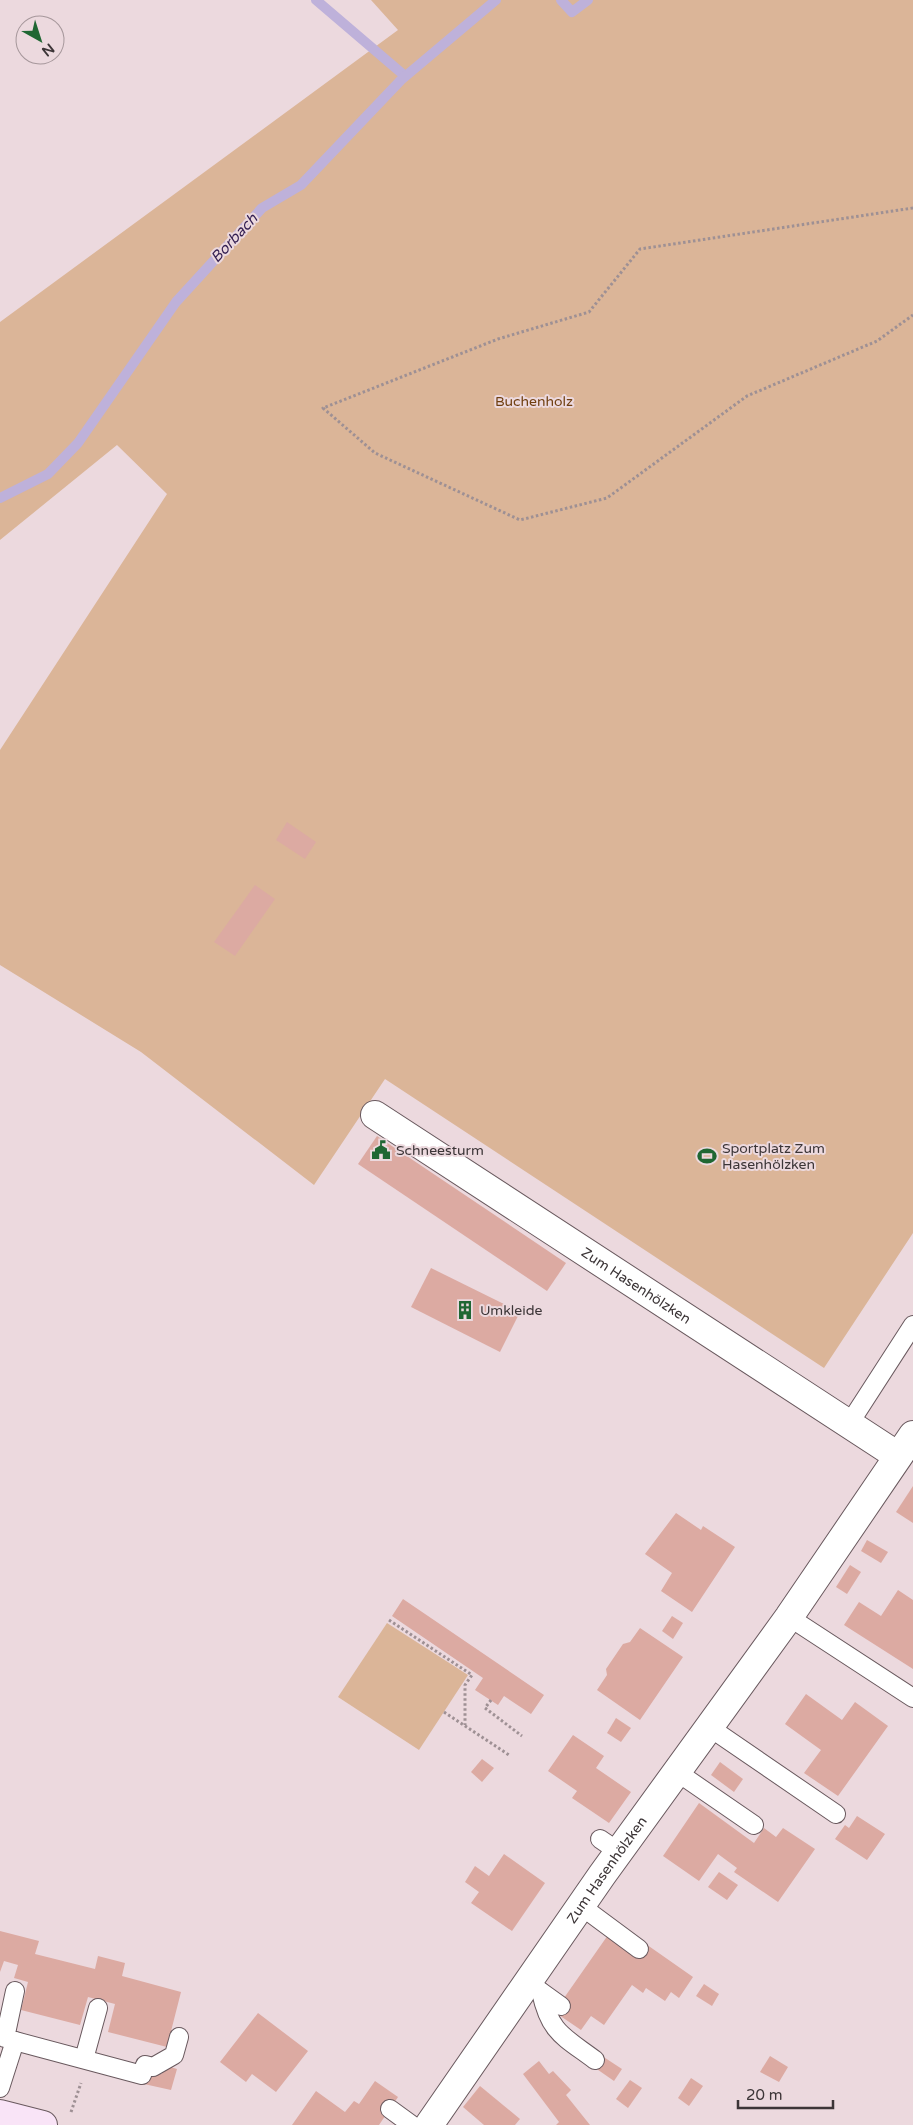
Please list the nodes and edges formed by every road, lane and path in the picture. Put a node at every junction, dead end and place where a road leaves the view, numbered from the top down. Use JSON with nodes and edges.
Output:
{"nodes":[{"id":1,"x":913,"y":208,"type":"edge"},
{"id":2,"x":913,"y":315,"type":"edge"},
{"id":3,"x":375,"y":1115,"type":"dead end"},
{"id":4,"x":913,"y":1325,"type":"edge"},
{"id":5,"x":849,"y":1424,"type":"junction"},
{"id":6,"x":906,"y":1446,"type":"edge"},
{"id":7,"x":789,"y":1617,"type":"junction"},
{"id":8,"x":388,"y":1620,"type":"dead end"},
{"id":9,"x":913,"y":1698,"type":"edge"},
{"id":10,"x":491,"y":1700,"type":"dead end"},
{"id":11,"x":444,"y":1712,"type":"dead end"},
{"id":12,"x":464,"y":1725,"type":"junction"},
{"id":13,"x":709,"y":1727,"type":"junction"},
{"id":14,"x":522,"y":1736,"type":"dead end"},
{"id":15,"x":509,"y":1754,"type":"dead end"},
{"id":16,"x":677,"y":1772,"type":"junction"},
{"id":17,"x":836,"y":1814,"type":"dead end"},
{"id":18,"x":754,"y":1825,"type":"dead end"},
{"id":19,"x":581,"y":1906,"type":"junction"},
{"id":20,"x":639,"y":1948,"type":"dead end"},
{"id":21,"x":534,"y":1987,"type":"junction"},
{"id":22,"x":15,"y":1991,"type":"dead end"},
{"id":23,"x":561,"y":2006,"type":"dead end"},
{"id":24,"x":98,"y":2008,"type":"dead end"},
{"id":25,"x":179,"y":2037,"type":"dead end"},
{"id":26,"x":15,"y":2041,"type":"junction"},
{"id":27,"x":86,"y":2060,"type":"junction"},
{"id":28,"x":595,"y":2060,"type":"dead end"},
{"id":29,"x":0,"y":2088,"type":"edge"},
{"id":30,"x":390,"y":2108,"type":"dead end"},
{"id":31,"x":0,"y":2114,"type":"edge"},
{"id":32,"x":70,"y":2116,"type":"dead end"},
{"id":33,"x":43,"y":2125,"type":"edge"},
{"id":34,"x":412,"y":2125,"type":"edge"},
{"id":35,"x":429,"y":2125,"type":"edge"}],
"edges":[{"from":1,"to":2,"type":"path"},
{"from":3,"to":5,"type":"street","name":"Zum Hasenhölzken"},
{"from":4,"to":5,"type":"lane"},
{"from":5,"to":6,"type":"street","name":"Zum Hasenhölzken"},
{"from":6,"to":7,"type":"street","name":"Zum Hasenhölzken"},
{"from":7,"to":9,"type":"lane"},
{"from":7,"to":13,"type":"street","name":"Zum Hasenhölzken"},
{"from":8,"to":12,"type":"path"},
{"from":10,"to":14,"type":"path"},
{"from":11,"to":12,"type":"path"},
{"from":12,"to":15,"type":"path"},
{"from":13,"to":16,"type":"street","name":"Zum Hasenhölzken"},
{"from":13,"to":17,"type":"lane"},
{"from":16,"to":18,"type":"lane"},
{"from":16,"to":19,"type":"street","name":"Zum Hasenhölzken"},
{"from":19,"to":20,"type":"lane"},
{"from":19,"to":21,"type":"street","name":"Zum Hasenhölzken"},
{"from":21,"to":23,"type":"lane"},
{"from":21,"to":28,"type":"lane"},
{"from":21,"to":35,"type":"street","name":"Zum Hasenhölzken"},
{"from":22,"to":26,"type":"lane"},
{"from":24,"to":27,"type":"lane"},
{"from":25,"to":27,"type":"lane"},
{"from":26,"to":27,"type":"lane"},
{"from":26,"to":29,"type":"lane"},
{"from":27,"to":32,"type":"path"},
{"from":30,"to":34,"type":"lane"},
{"from":31,"to":33,"type":"main road"}]}
